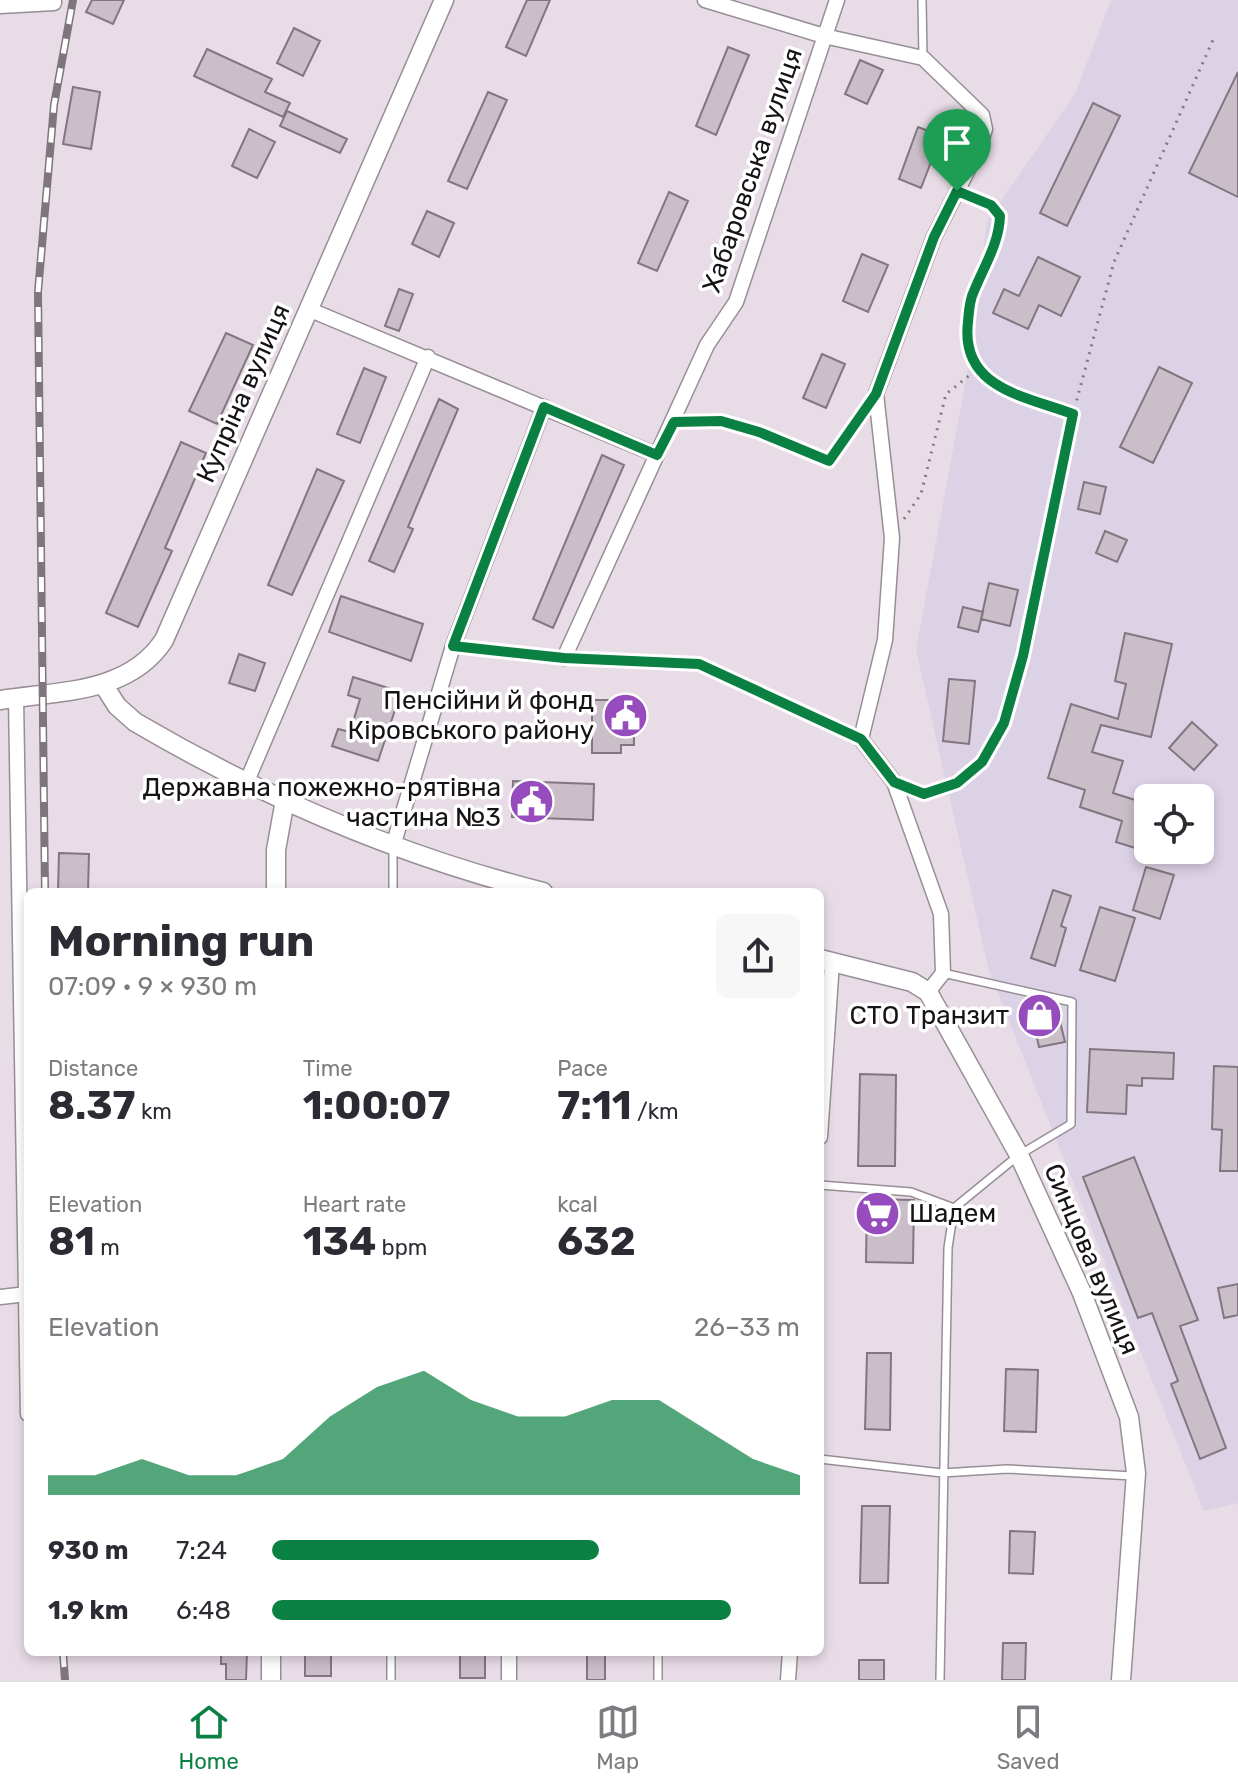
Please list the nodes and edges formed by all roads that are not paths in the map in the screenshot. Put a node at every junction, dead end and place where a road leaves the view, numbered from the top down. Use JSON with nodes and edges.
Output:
{"nodes":[{"id":1,"x":444,"y":0,"type":"edge"},
{"id":2,"x":705,"y":0,"type":"edge"},
{"id":3,"x":837,"y":0,"type":"edge"},
{"id":4,"x":922,"y":0,"type":"edge"},
{"id":5,"x":54,"y":2,"type":"edge"},
{"id":6,"x":0,"y":6,"type":"edge"},
{"id":7,"x":824,"y":36,"type":"junction"},
{"id":8,"x":923,"y":58,"type":"junction"},
{"id":9,"x":308,"y":309,"type":"junction"},
{"id":10,"x":428,"y":357,"type":"junction"},
{"id":11,"x":876,"y":394,"type":"junction"},
{"id":12,"x":544,"y":407,"type":"junction"},
{"id":13,"x":674,"y":422,"type":"junction"},
{"id":14,"x":657,"y":455,"type":"junction"},
{"id":15,"x":453,"y":646,"type":"junction"},
{"id":16,"x":564,"y":658,"type":"junction"},
{"id":17,"x":103,"y":684,"type":"junction"},
{"id":18,"x":8,"y":699,"type":"edge"},
{"id":19,"x":861,"y":739,"type":"junction"},
{"id":20,"x":247,"y":781,"type":"junction"},
{"id":21,"x":285,"y":800,"type":"junction"},
{"id":22,"x":393,"y":846,"type":"junction"},
{"id":23,"x":276,"y":888,"type":"edge"},
{"id":24,"x":393,"y":888,"type":"edge"},
{"id":25,"x":528,"y":888,"type":"edge"},
{"id":26,"x":826,"y":960,"type":"edge"},
{"id":27,"x":943,"y":973,"type":"junction"},
{"id":28,"x":928,"y":992,"type":"junction"},
{"id":29,"x":824,"y":1019,"type":"edge"},
{"id":30,"x":1019,"y":1155,"type":"junction"},
{"id":31,"x":824,"y":1185,"type":"edge"},
{"id":32,"x":24,"y":1200,"type":"edge"},
{"id":33,"x":954,"y":1208,"type":"junction"},
{"id":34,"x":24,"y":1294,"type":"edge"},
{"id":35,"x":0,"y":1297,"type":"edge"},
{"id":36,"x":824,"y":1459,"type":"edge"},
{"id":37,"x":942,"y":1473,"type":"junction"},
{"id":38,"x":1136,"y":1476,"type":"junction"},
{"id":39,"x":271,"y":1656,"type":"edge"},
{"id":40,"x":391,"y":1656,"type":"edge"},
{"id":41,"x":509,"y":1656,"type":"edge"},
{"id":42,"x":658,"y":1656,"type":"edge"},
{"id":43,"x":790,"y":1656,"type":"edge"},
{"id":44,"x":271,"y":1680,"type":"edge"},
{"id":45,"x":391,"y":1680,"type":"edge"},
{"id":46,"x":509,"y":1680,"type":"edge"},
{"id":47,"x":658,"y":1680,"type":"edge"},
{"id":48,"x":788,"y":1680,"type":"edge"},
{"id":49,"x":940,"y":1680,"type":"edge"},
{"id":50,"x":1121,"y":1680,"type":"edge"}],
"edges":[{"from":1,"to":9,"type":"street","name":"Купріна вулиця"},
{"from":2,"to":7,"type":"street"},
{"from":3,"to":7,"type":"street","name":"Хабаровська вулиця"},
{"from":4,"to":8,"type":"lane"},
{"from":5,"to":6,"type":"street"},
{"from":7,"to":8,"type":"street"},
{"from":7,"to":13,"type":"street","name":"Хабаровська вулиця"},
{"from":8,"to":11,"type":"street"},
{"from":9,"to":10,"type":"street"},
{"from":9,"to":17,"type":"street","name":"Купріна вулиця"},
{"from":10,"to":12,"type":"street"},
{"from":10,"to":20,"type":"street"},
{"from":11,"to":13,"type":"lane"},
{"from":11,"to":19,"type":"street"},
{"from":12,"to":14,"type":"street"},
{"from":12,"to":15,"type":"street"},
{"from":13,"to":14,"type":"street","name":"Хабаровська вулиця"},
{"from":14,"to":16,"type":"street","name":"Хабаровська вулиця"},
{"from":15,"to":16,"type":"lane"},
{"from":15,"to":22,"type":"street"},
{"from":16,"to":19,"type":"lane"},
{"from":17,"to":18,"type":"street","name":"Купріна вулиця"},
{"from":17,"to":20,"type":"street"},
{"from":18,"to":32,"type":"street"},
{"from":19,"to":27,"type":"street"},
{"from":20,"to":21,"type":"street"},
{"from":21,"to":22,"type":"street"},
{"from":21,"to":23,"type":"street"},
{"from":22,"to":24,"type":"lane"},
{"from":22,"to":25,"type":"street"},
{"from":26,"to":28,"type":"street"},
{"from":26,"to":29,"type":"street"},
{"from":27,"to":28,"type":"street"},
{"from":27,"to":30,"type":"lane"},
{"from":28,"to":30,"type":"street","name":"Синцова вулиця"},
{"from":30,"to":33,"type":"lane"},
{"from":30,"to":38,"type":"street","name":"Синцова вулиця"},
{"from":31,"to":33,"type":"lane"},
{"from":33,"to":37,"type":"lane"},
{"from":34,"to":35,"type":"street"},
{"from":36,"to":37,"type":"lane"},
{"from":37,"to":38,"type":"lane"},
{"from":37,"to":49,"type":"lane"},
{"from":38,"to":50,"type":"street","name":"Синцова вулиця"},
{"from":39,"to":44,"type":"street"},
{"from":40,"to":45,"type":"lane"},
{"from":41,"to":46,"type":"street"},
{"from":42,"to":47,"type":"lane"},
{"from":43,"to":48,"type":"street"}]}
